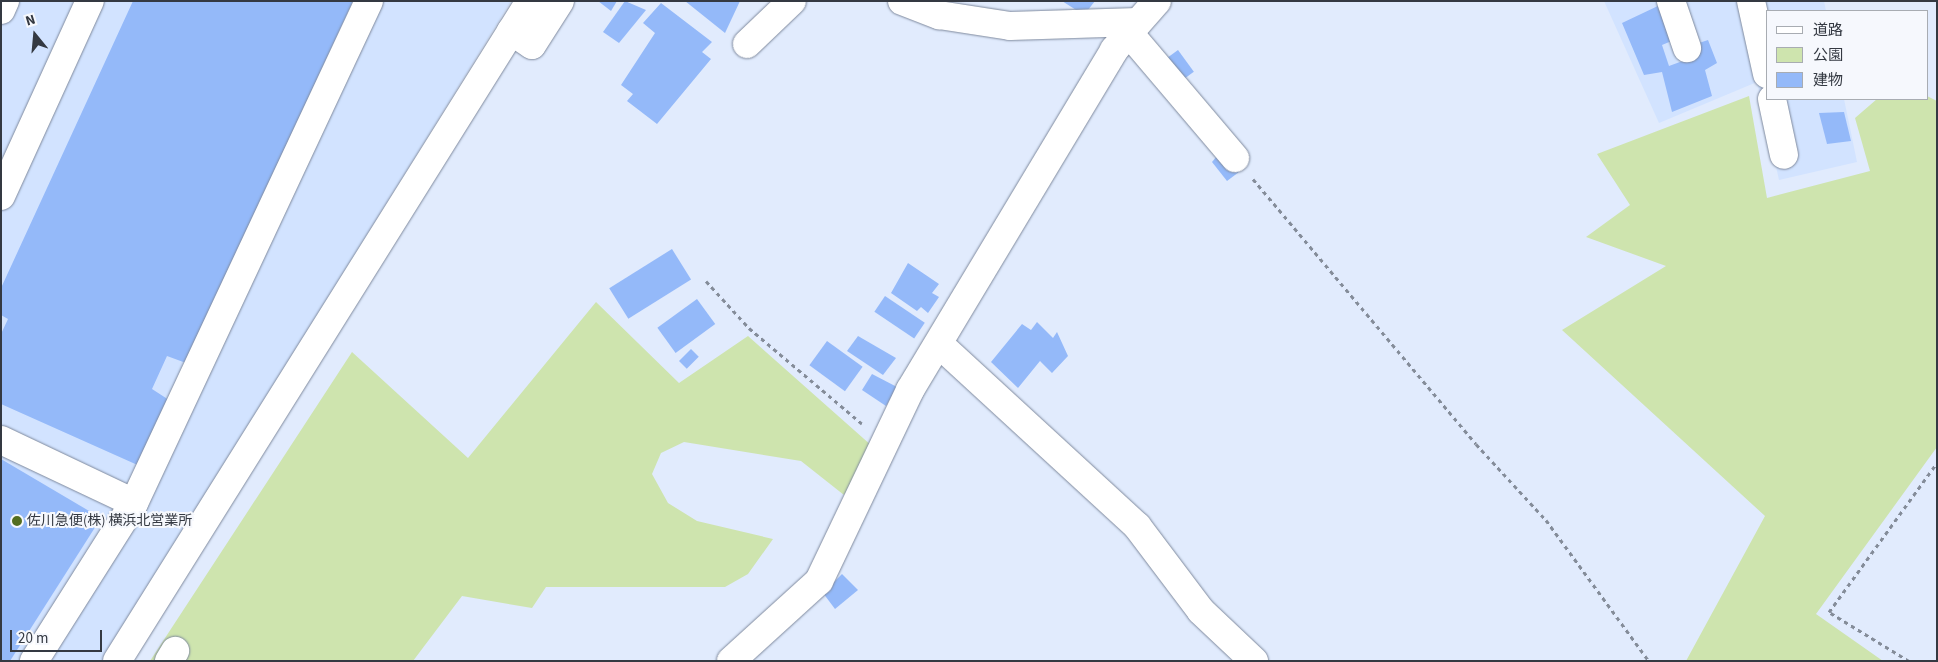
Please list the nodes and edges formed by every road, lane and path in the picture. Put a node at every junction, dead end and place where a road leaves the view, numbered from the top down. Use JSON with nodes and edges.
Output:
{"nodes":[{"id":1,"x":5,"y":1,"type":"edge"},
{"id":2,"x":90,"y":1,"type":"edge"},
{"id":3,"x":369,"y":1,"type":"edge"},
{"id":4,"x":530,"y":1,"type":"edge"},
{"id":5,"x":560,"y":1,"type":"edge"},
{"id":6,"x":792,"y":1,"type":"edge"},
{"id":7,"x":902,"y":1,"type":"edge"},
{"id":8,"x":1157,"y":1,"type":"edge"},
{"id":9,"x":1671,"y":1,"type":"edge"},
{"id":10,"x":1751,"y":1,"type":"edge"},
{"id":11,"x":1,"y":10,"type":"edge"},
{"id":12,"x":1133,"y":28,"type":"junction"},
{"id":13,"x":511,"y":31,"type":"junction"},
{"id":14,"x":747,"y":44,"type":"dead end"},
{"id":15,"x":1687,"y":48,"type":"dead end"},
{"id":16,"x":1766,"y":69,"type":"edge"},
{"id":17,"x":1772,"y":100,"type":"edge"},
{"id":18,"x":1784,"y":155,"type":"dead end"},
{"id":19,"x":1235,"y":158,"type":"joint"},
{"id":20,"x":1,"y":196,"type":"edge"},
{"id":21,"x":706,"y":281,"type":"dead end"},
{"id":22,"x":939,"y":344,"type":"junction"},
{"id":23,"x":1,"y":440,"type":"edge"},
{"id":24,"x":883,"y":442,"type":"junction"},
{"id":25,"x":1937,"y":463,"type":"edge"},
{"id":26,"x":134,"y":504,"type":"junction"},
{"id":27,"x":34,"y":661,"type":"edge"},
{"id":28,"x":117,"y":661,"type":"edge"},
{"id":29,"x":731,"y":661,"type":"edge"},
{"id":30,"x":1254,"y":661,"type":"edge"},
{"id":31,"x":1649,"y":661,"type":"edge"},
{"id":32,"x":1909,"y":661,"type":"edge"}],
"edges":[{"from":1,"to":11,"type":"street"},
{"from":2,"to":20,"type":"street"},
{"from":3,"to":26,"type":"street"},
{"from":4,"to":13,"type":"street"},
{"from":5,"to":13,"type":"street"},
{"from":6,"to":14,"type":"street"},
{"from":7,"to":12,"type":"street"},
{"from":8,"to":12,"type":"street"},
{"from":9,"to":15,"type":"street"},
{"from":10,"to":16,"type":"street"},
{"from":12,"to":19,"type":"street"},
{"from":12,"to":22,"type":"street"},
{"from":13,"to":28,"type":"street"},
{"from":17,"to":18,"type":"street"},
{"from":19,"to":31,"type":"path"},
{"from":21,"to":24,"type":"path"},
{"from":22,"to":24,"type":"street"},
{"from":22,"to":30,"type":"street"},
{"from":23,"to":26,"type":"street"},
{"from":24,"to":29,"type":"street"},
{"from":25,"to":32,"type":"path"},
{"from":26,"to":27,"type":"street"}]}
